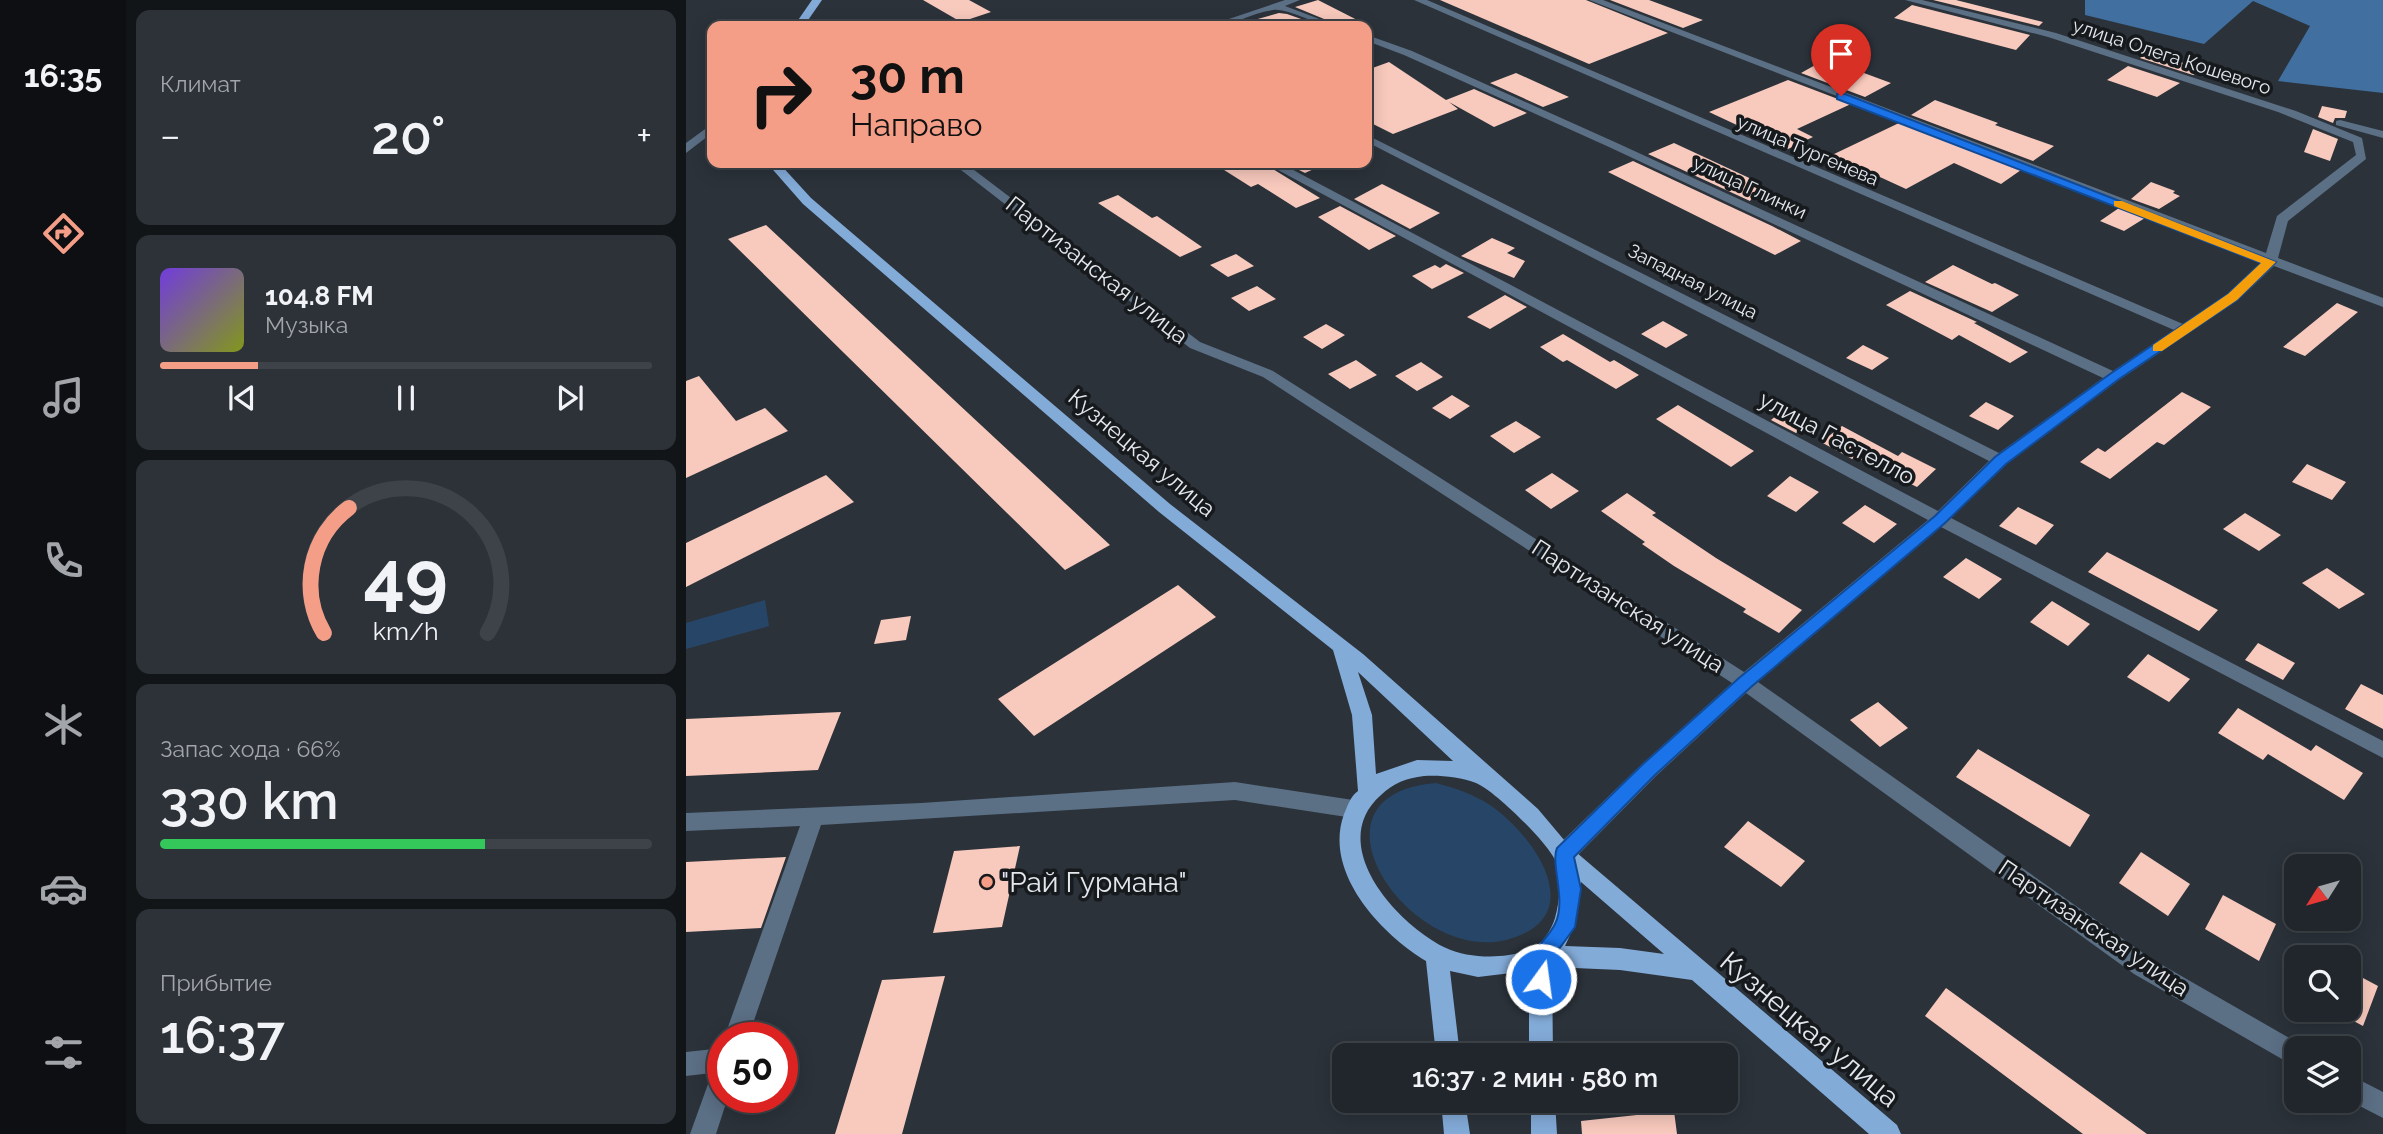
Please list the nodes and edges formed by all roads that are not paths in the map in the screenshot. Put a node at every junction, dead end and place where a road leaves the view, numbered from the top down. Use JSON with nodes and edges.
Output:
{"nodes":[{"id":1,"x":817,"y":0,"type":"edge"},
{"id":2,"x":1295,"y":0,"type":"edge"},
{"id":3,"x":1419,"y":0,"type":"edge"},
{"id":4,"x":1594,"y":0,"type":"edge"},
{"id":5,"x":1910,"y":0,"type":"edge"},
{"id":6,"x":1278,"y":7,"type":"junction"},
{"id":7,"x":802,"y":21,"type":"edge"},
{"id":8,"x":1230,"y":21,"type":"edge"},
{"id":9,"x":1319,"y":21,"type":"edge"},
{"id":10,"x":1372,"y":40,"type":"edge"},
{"id":11,"x":2283,"y":111,"type":"junction"},
{"id":12,"x":707,"y":131,"type":"edge"},
{"id":13,"x":2383,"y":135,"type":"edge"},
{"id":14,"x":1372,"y":141,"type":"edge"},
{"id":15,"x":686,"y":149,"type":"edge"},
{"id":16,"x":777,"y":168,"type":"edge"},
{"id":17,"x":965,"y":168,"type":"edge"},
{"id":18,"x":1280,"y":168,"type":"edge"},
{"id":19,"x":2270,"y":262,"type":"junction"},
{"id":20,"x":2383,"y":303,"type":"edge"},
{"id":21,"x":2185,"y":330,"type":"junction"},
{"id":22,"x":2114,"y":377,"type":"junction"},
{"id":23,"x":2000,"y":460,"type":"junction"},
{"id":24,"x":1940,"y":519,"type":"junction"},
{"id":25,"x":1341,"y":647,"type":"junction"},
{"id":26,"x":1745,"y":682,"type":"junction"},
{"id":27,"x":2383,"y":750,"type":"edge"},
{"id":28,"x":1483,"y":776,"type":"junction"},
{"id":29,"x":1367,"y":789,"type":"junction"},
{"id":30,"x":1353,"y":809,"type":"junction"},
{"id":31,"x":814,"y":815,"type":"junction"},
{"id":32,"x":686,"y":822,"type":"edge"},
{"id":33,"x":1564,"y":854,"type":"junction"},
{"id":34,"x":1541,"y":956,"type":"junction"},
{"id":35,"x":1437,"y":959,"type":"junction"},
{"id":36,"x":1693,"y":969,"type":"junction"},
{"id":37,"x":742,"y":1022,"type":"edge"},
{"id":38,"x":1447,"y":1043,"type":"edge"},
{"id":39,"x":1541,"y":1043,"type":"edge"},
{"id":40,"x":2284,"y":1048,"type":"edge"},
{"id":41,"x":707,"y":1062,"type":"edge"},
{"id":42,"x":686,"y":1064,"type":"edge"},
{"id":43,"x":2361,"y":1093,"type":"edge"},
{"id":44,"x":2383,"y":1106,"type":"edge"},
{"id":45,"x":710,"y":1113,"type":"edge"},
{"id":46,"x":1454,"y":1113,"type":"edge"},
{"id":47,"x":1543,"y":1113,"type":"edge"},
{"id":48,"x":703,"y":1134,"type":"edge"},
{"id":49,"x":1457,"y":1134,"type":"edge"},
{"id":50,"x":1544,"y":1134,"type":"edge"},
{"id":51,"x":1888,"y":1134,"type":"edge"}],
"edges":[{"from":1,"to":7,"type":"main road"},
{"from":2,"to":6,"type":"street"},
{"from":3,"to":21,"type":"street","name":"улица Тургенева"},
{"from":4,"to":19,"type":"street"},
{"from":5,"to":11,"type":"street","name":"улица Олега Кошевого"},
{"from":6,"to":8,"type":"street"},
{"from":6,"to":9,"type":"street"},
{"from":10,"to":22,"type":"street","name":"улица Глинки"},
{"from":11,"to":13,"type":"street","name":"улица Олега Кошевого"},
{"from":11,"to":19,"type":"street"},
{"from":12,"to":15,"type":"street"},
{"from":14,"to":23,"type":"street","name":"Западная улица"},
{"from":16,"to":25,"type":"main road","name":"Кузнецкая улица"},
{"from":17,"to":26,"type":"street","name":"Партизанская улица"},
{"from":18,"to":24,"type":"street","name":"улица Гастелло"},
{"from":19,"to":20,"type":"street"},
{"from":19,"to":21,"type":"street"},
{"from":21,"to":22,"type":"street"},
{"from":22,"to":23,"type":"street"},
{"from":23,"to":24,"type":"street"},
{"from":24,"to":26,"type":"street"},
{"from":24,"to":27,"type":"street","name":"улица Гастелло"},
{"from":25,"to":28,"type":"main road","name":"Кузнецкая улица"},
{"from":25,"to":29,"type":"main road"},
{"from":26,"to":33,"type":"street"},
{"from":26,"to":40,"type":"street","name":"Партизанская улица"},
{"from":28,"to":29,"type":"main road"},
{"from":28,"to":33,"type":"main road"},
{"from":29,"to":30,"type":"main road"},
{"from":30,"to":31,"type":"street"},
{"from":30,"to":35,"type":"main road"},
{"from":31,"to":32,"type":"street"},
{"from":31,"to":37,"type":"street"},
{"from":33,"to":34,"type":"main road"},
{"from":33,"to":36,"type":"main road","name":"Кузнецкая улица"},
{"from":34,"to":35,"type":"main road"},
{"from":34,"to":36,"type":"main road"},
{"from":34,"to":39,"type":"main road"},
{"from":35,"to":38,"type":"main road"},
{"from":36,"to":51,"type":"main road","name":"Кузнецкая улица"},
{"from":41,"to":42,"type":"street"},
{"from":43,"to":44,"type":"street"},
{"from":45,"to":48,"type":"street"},
{"from":46,"to":49,"type":"main road"},
{"from":47,"to":50,"type":"main road"}]}
